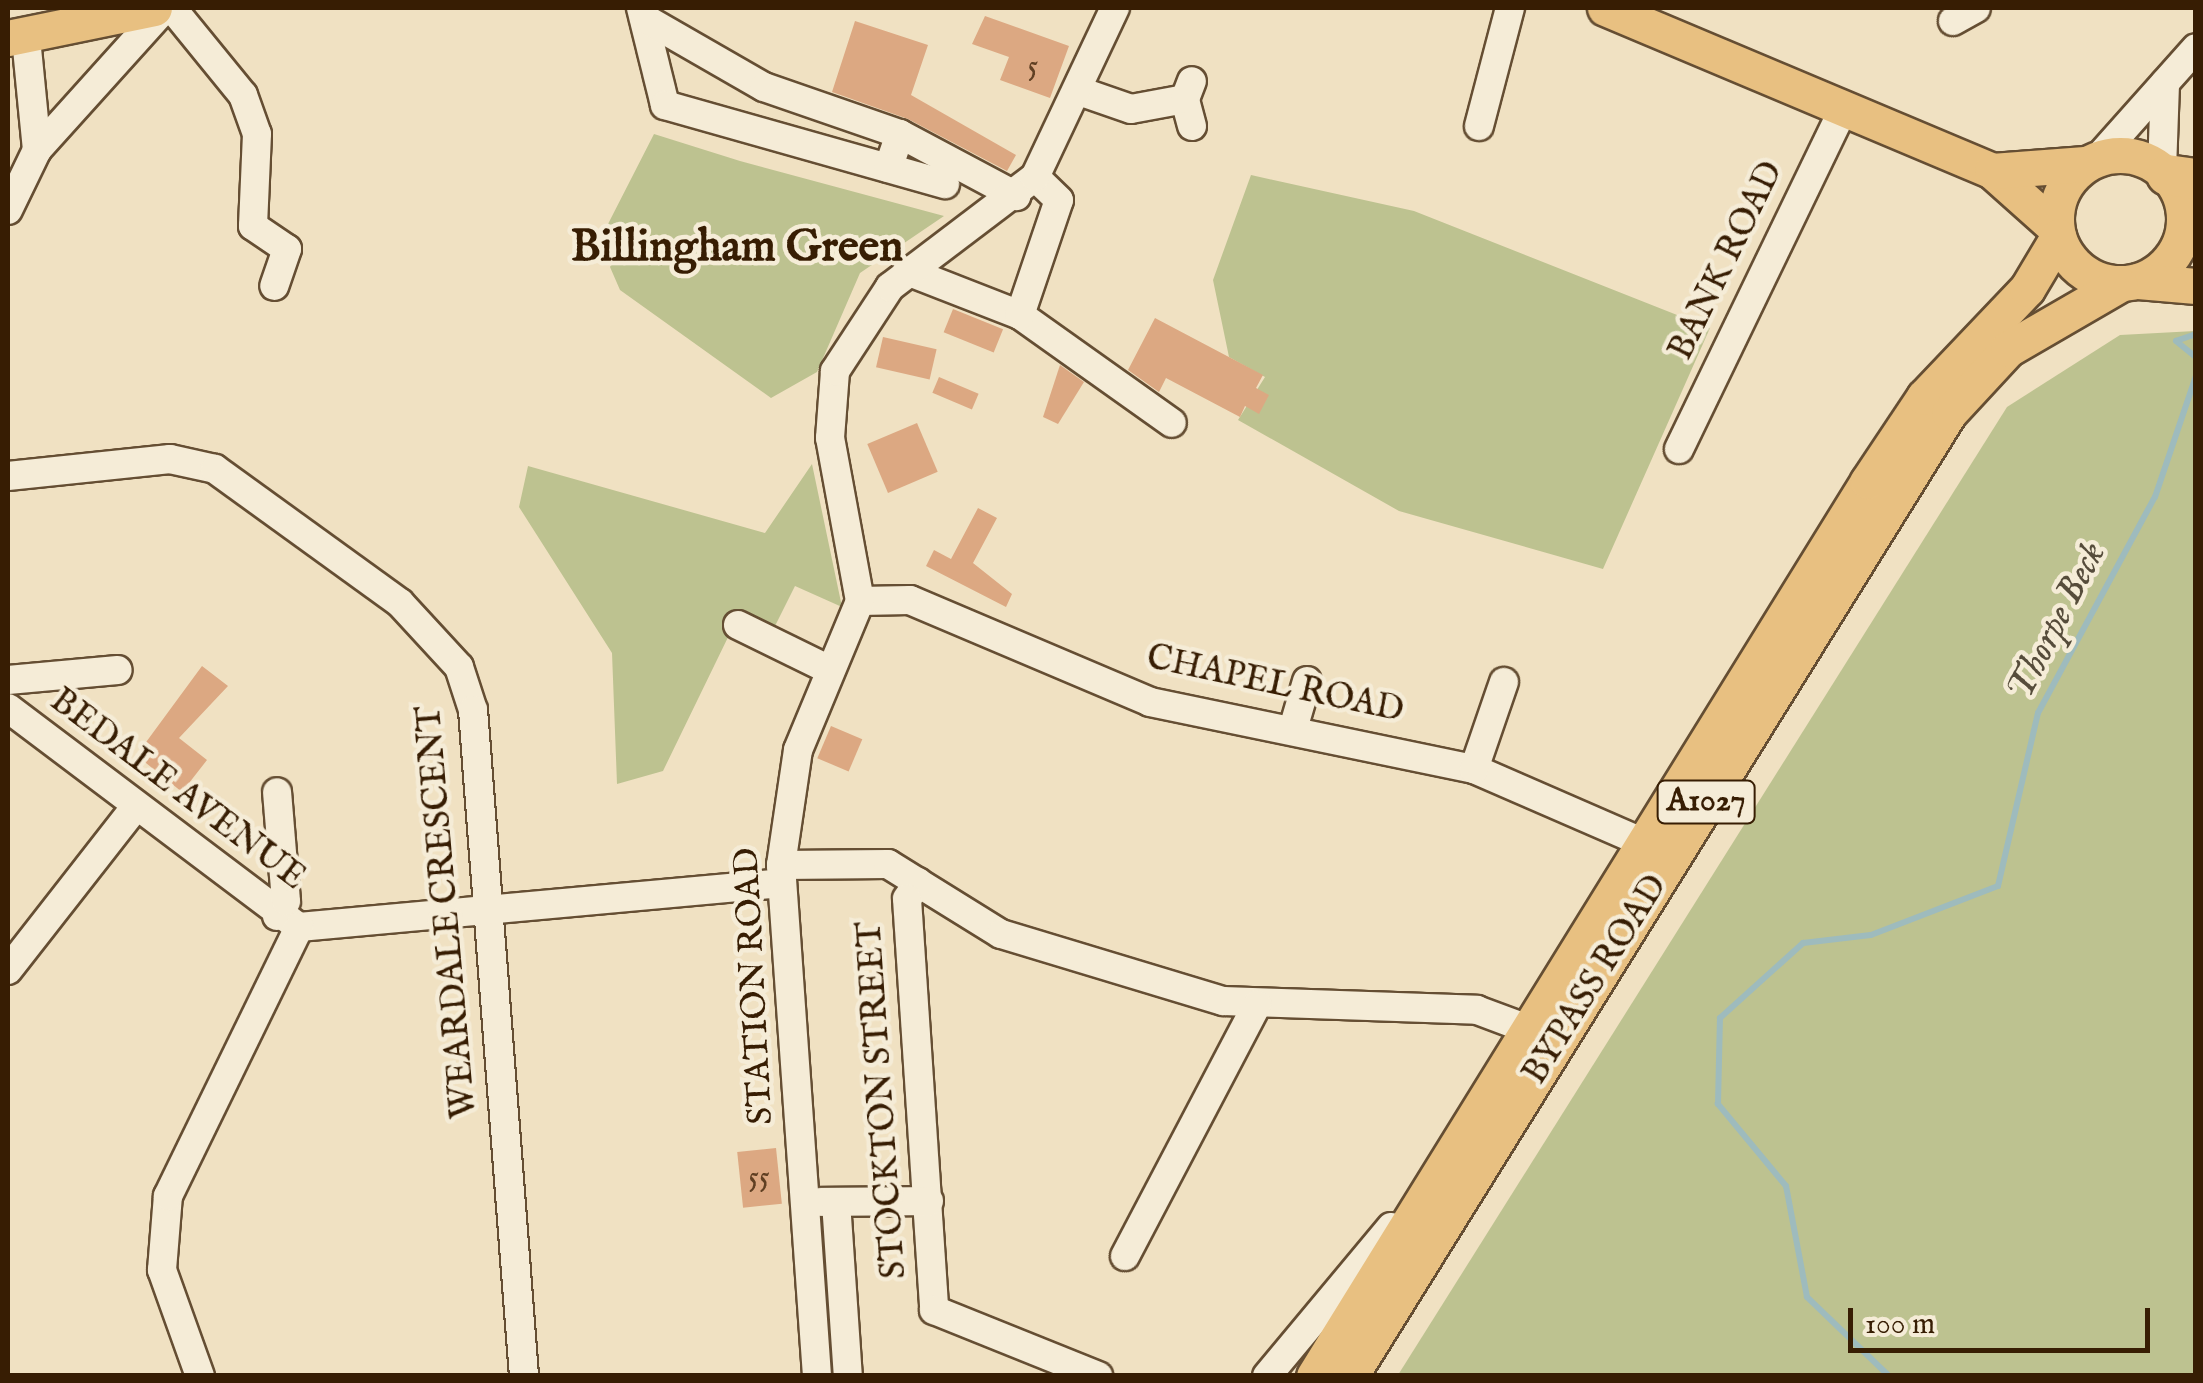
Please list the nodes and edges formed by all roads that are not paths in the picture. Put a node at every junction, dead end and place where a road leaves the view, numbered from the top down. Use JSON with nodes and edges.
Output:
{"nodes":[{"id":1,"x":154,"y":8,"type":"edge"},
{"id":2,"x":168,"y":8,"type":"edge"},
{"id":3,"x":1116,"y":8,"type":"edge"},
{"id":4,"x":1510,"y":8,"type":"edge"},
{"id":5,"x":1605,"y":8,"type":"edge"},
{"id":6,"x":643,"y":13,"type":"edge"},
{"id":7,"x":17,"y":38,"type":"edge"},
{"id":8,"x":2196,"y":48,"type":"edge"},
{"id":9,"x":2165,"y":83,"type":"junction"},
{"id":10,"x":1080,"y":92,"type":"junction"},
{"id":11,"x":1190,"y":102,"type":"dead end"},
{"id":12,"x":1844,"y":107,"type":"junction"},
{"id":13,"x":832,"y":110,"type":"junction"},
{"id":14,"x":1479,"y":126,"type":"dead end"},
{"id":15,"x":900,"y":134,"type":"junction"},
{"id":16,"x":37,"y":150,"type":"junction"},
{"id":17,"x":822,"y":150,"type":"junction"},
{"id":18,"x":2092,"y":161,"type":"junction"},
{"id":19,"x":888,"y":168,"type":"junction"},
{"id":20,"x":1992,"y":171,"type":"junction"},
{"id":21,"x":944,"y":184,"type":"dead end"},
{"id":22,"x":1026,"y":186,"type":"junction"},
{"id":23,"x":2181,"y":190,"type":"edge"},
{"id":24,"x":8,"y":210,"type":"edge"},
{"id":25,"x":2057,"y":233,"type":"junction"},
{"id":26,"x":907,"y":272,"type":"junction"},
{"id":27,"x":2129,"y":282,"type":"junction"},
{"id":28,"x":274,"y":286,"type":"dead end"},
{"id":29,"x":2196,"y":286,"type":"edge"},
{"id":30,"x":1020,"y":316,"type":"junction"},
{"id":31,"x":1172,"y":423,"type":"dead end"},
{"id":32,"x":1679,"y":450,"type":"dead end"},
{"id":33,"x":8,"y":476,"type":"edge"},
{"id":34,"x":860,"y":600,"type":"junction"},
{"id":35,"x":738,"y":624,"type":"dead end"},
{"id":36,"x":828,"y":669,"type":"junction"},
{"id":37,"x":118,"y":670,"type":"dead end"},
{"id":38,"x":8,"y":680,"type":"edge"},
{"id":39,"x":1306,"y":681,"type":"dead end"},
{"id":40,"x":1504,"y":682,"type":"dead end"},
{"id":41,"x":8,"y":708,"type":"edge"},
{"id":42,"x":1294,"y":729,"type":"junction"},
{"id":43,"x":1474,"y":769,"type":"junction"},
{"id":44,"x":277,"y":792,"type":"dead end"},
{"id":45,"x":136,"y":806,"type":"junction"},
{"id":46,"x":1659,"y":849,"type":"junction"},
{"id":47,"x":781,"y":874,"type":"junction"},
{"id":48,"x":918,"y":882,"type":"junction"},
{"id":49,"x":491,"y":916,"type":"junction"},
{"id":50,"x":288,"y":922,"type":"junction"},
{"id":51,"x":8,"y":970,"type":"edge"},
{"id":52,"x":1257,"y":1005,"type":"junction"},
{"id":53,"x":1528,"y":1029,"type":"junction"},
{"id":54,"x":1440,"y":1169,"type":"junction"},
{"id":55,"x":928,"y":1201,"type":"junction"},
{"id":56,"x":805,"y":1202,"type":"junction"},
{"id":57,"x":836,"y":1202,"type":"junction"},
{"id":58,"x":1125,"y":1256,"type":"dead end"},
{"id":59,"x":200,"y":1376,"type":"edge"},
{"id":60,"x":524,"y":1376,"type":"edge"},
{"id":61,"x":816,"y":1376,"type":"edge"},
{"id":62,"x":848,"y":1376,"type":"edge"},
{"id":63,"x":1098,"y":1376,"type":"edge"},
{"id":64,"x":1267,"y":1376,"type":"edge"},
{"id":65,"x":1314,"y":1376,"type":"edge"},
{"id":66,"x":1350,"y":1376,"type":"edge"}],
"edges":[{"from":1,"to":7,"type":"main road"},
{"from":2,"to":16,"type":"street"},
{"from":2,"to":28,"type":"street"},
{"from":3,"to":10,"type":"street"},
{"from":4,"to":14,"type":"street"},
{"from":5,"to":12,"type":"main road"},
{"from":6,"to":13,"type":"street"},
{"from":6,"to":17,"type":"street"},
{"from":7,"to":16,"type":"street"},
{"from":8,"to":9,"type":"street"},
{"from":9,"to":18,"type":"street"},
{"from":9,"to":23,"type":"street"},
{"from":10,"to":11,"type":"street"},
{"from":10,"to":22,"type":"street"},
{"from":12,"to":20,"type":"main road"},
{"from":12,"to":32,"type":"street","name":"BANK ROAD"},
{"from":13,"to":15,"type":"street"},
{"from":13,"to":17,"type":"street"},
{"from":15,"to":19,"type":"street"},
{"from":15,"to":22,"type":"street"},
{"from":16,"to":24,"type":"street"},
{"from":17,"to":19,"type":"street"},
{"from":18,"to":20,"type":"main road"},
{"from":18,"to":23,"type":"main road"},
{"from":18,"to":25,"type":"main road"},
{"from":19,"to":21,"type":"street"},
{"from":20,"to":25,"type":"main road"},
{"from":22,"to":26,"type":"street"},
{"from":22,"to":30,"type":"street"},
{"from":23,"to":27,"type":"main road"},
{"from":25,"to":27,"type":"main road"},
{"from":25,"to":46,"type":"main road","name":"BYPASS ROAD","number":"A1027"},
{"from":26,"to":30,"type":"street"},
{"from":26,"to":34,"type":"street"},
{"from":27,"to":29,"type":"main road"},
{"from":27,"to":46,"type":"main road","name":"BYPASS ROAD","number":"A1027"},
{"from":30,"to":31,"type":"street"},
{"from":33,"to":49,"type":"street","name":"WEARDALE CRESCENT"},
{"from":34,"to":36,"type":"street","name":"STATION ROAD"},
{"from":34,"to":42,"type":"street","name":"CHAPEL ROAD"},
{"from":35,"to":36,"type":"street"},
{"from":36,"to":47,"type":"street","name":"STATION ROAD"},
{"from":37,"to":38,"type":"street"},
{"from":39,"to":42,"type":"street"},
{"from":40,"to":43,"type":"street"},
{"from":41,"to":45,"type":"street","name":"BEDALE AVENUE"},
{"from":42,"to":43,"type":"street","name":"CHAPEL ROAD"},
{"from":43,"to":46,"type":"street","name":"CHAPEL ROAD"},
{"from":44,"to":50,"type":"street"},
{"from":45,"to":50,"type":"street","name":"BEDALE AVENUE"},
{"from":45,"to":51,"type":"street"},
{"from":46,"to":53,"type":"main road","name":"BYPASS ROAD","number":"A1027"},
{"from":46,"to":66,"type":"main road","name":"BYPASS ROAD","number":"A1027"},
{"from":47,"to":48,"type":"street","name":"BEDALE AVENUE"},
{"from":47,"to":49,"type":"street","name":"BEDALE AVENUE"},
{"from":47,"to":56,"type":"street","name":"STATION ROAD"},
{"from":48,"to":52,"type":"street","name":"BEDALE AVENUE"},
{"from":48,"to":55,"type":"street","name":"STOCKTON STREET"},
{"from":49,"to":50,"type":"street","name":"BEDALE AVENUE"},
{"from":49,"to":60,"type":"street","name":"WEARDALE CRESCENT"},
{"from":50,"to":59,"type":"street"},
{"from":52,"to":53,"type":"street","name":"BEDALE AVENUE"},
{"from":52,"to":58,"type":"street"},
{"from":53,"to":54,"type":"main road","name":"BYPASS ROAD","number":"A1027"},
{"from":54,"to":64,"type":"street","name":"BYPASS ROAD"},
{"from":54,"to":65,"type":"main road","name":"BYPASS ROAD","number":"A1027"},
{"from":55,"to":57,"type":"street"},
{"from":55,"to":63,"type":"street","name":"STOCKTON STREET"},
{"from":56,"to":57,"type":"street"},
{"from":56,"to":61,"type":"street","name":"STATION ROAD"},
{"from":57,"to":62,"type":"street"}]}
